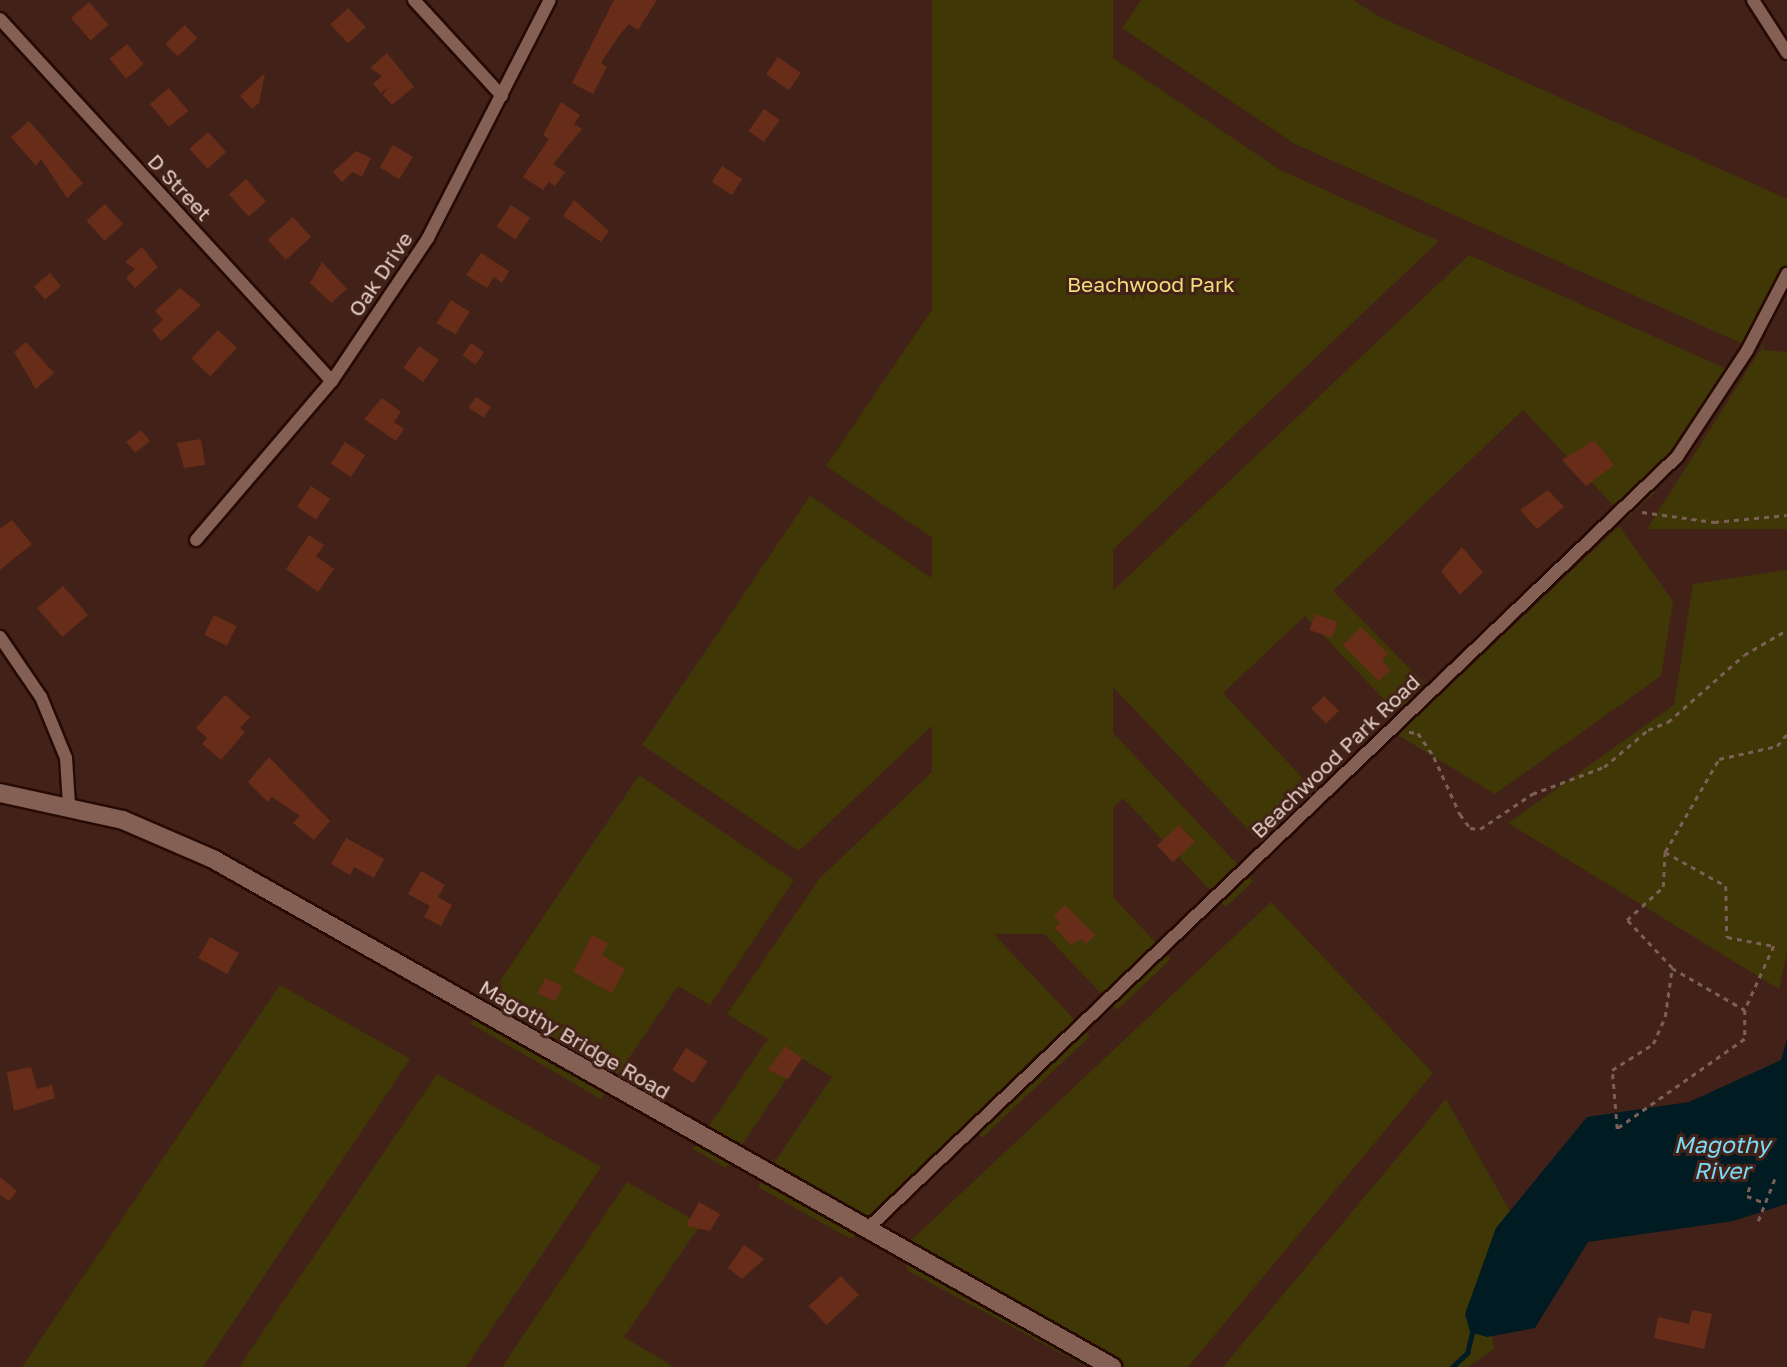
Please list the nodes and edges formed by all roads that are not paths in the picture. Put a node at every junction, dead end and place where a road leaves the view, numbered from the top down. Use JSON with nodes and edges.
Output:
{"nodes":[{"id":1,"x":414,"y":0,"type":"edge"},
{"id":2,"x":550,"y":0,"type":"edge"},
{"id":3,"x":1753,"y":0,"type":"edge"},
{"id":4,"x":0,"y":19,"type":"edge"},
{"id":5,"x":1787,"y":54,"type":"edge"},
{"id":6,"x":502,"y":96,"type":"junction"},
{"id":7,"x":1787,"y":274,"type":"edge"},
{"id":8,"x":332,"y":381,"type":"junction"},
{"id":9,"x":196,"y":540,"type":"dead end"},
{"id":10,"x":0,"y":637,"type":"edge"},
{"id":11,"x":0,"y":793,"type":"edge"},
{"id":12,"x":69,"y":804,"type":"junction"},
{"id":13,"x":865,"y":1231,"type":"junction"},
{"id":14,"x":1112,"y":1367,"type":"edge"}],
"edges":[{"from":1,"to":6,"type":"street"},
{"from":2,"to":6,"type":"street","name":"Oak Drive"},
{"from":3,"to":5,"type":"street"},
{"from":4,"to":8,"type":"street","name":"D Street"},
{"from":6,"to":8,"type":"street","name":"Oak Drive"},
{"from":7,"to":13,"type":"street","name":"Beachwood Park Road"},
{"from":8,"to":9,"type":"street","name":"Oak Drive"},
{"from":10,"to":12,"type":"street"},
{"from":11,"to":12,"type":"main road","name":"Magothy Bridge Road"},
{"from":12,"to":13,"type":"main road","name":"Magothy Bridge Road"},
{"from":13,"to":14,"type":"main road","name":"Magothy Bridge Road"}]}
